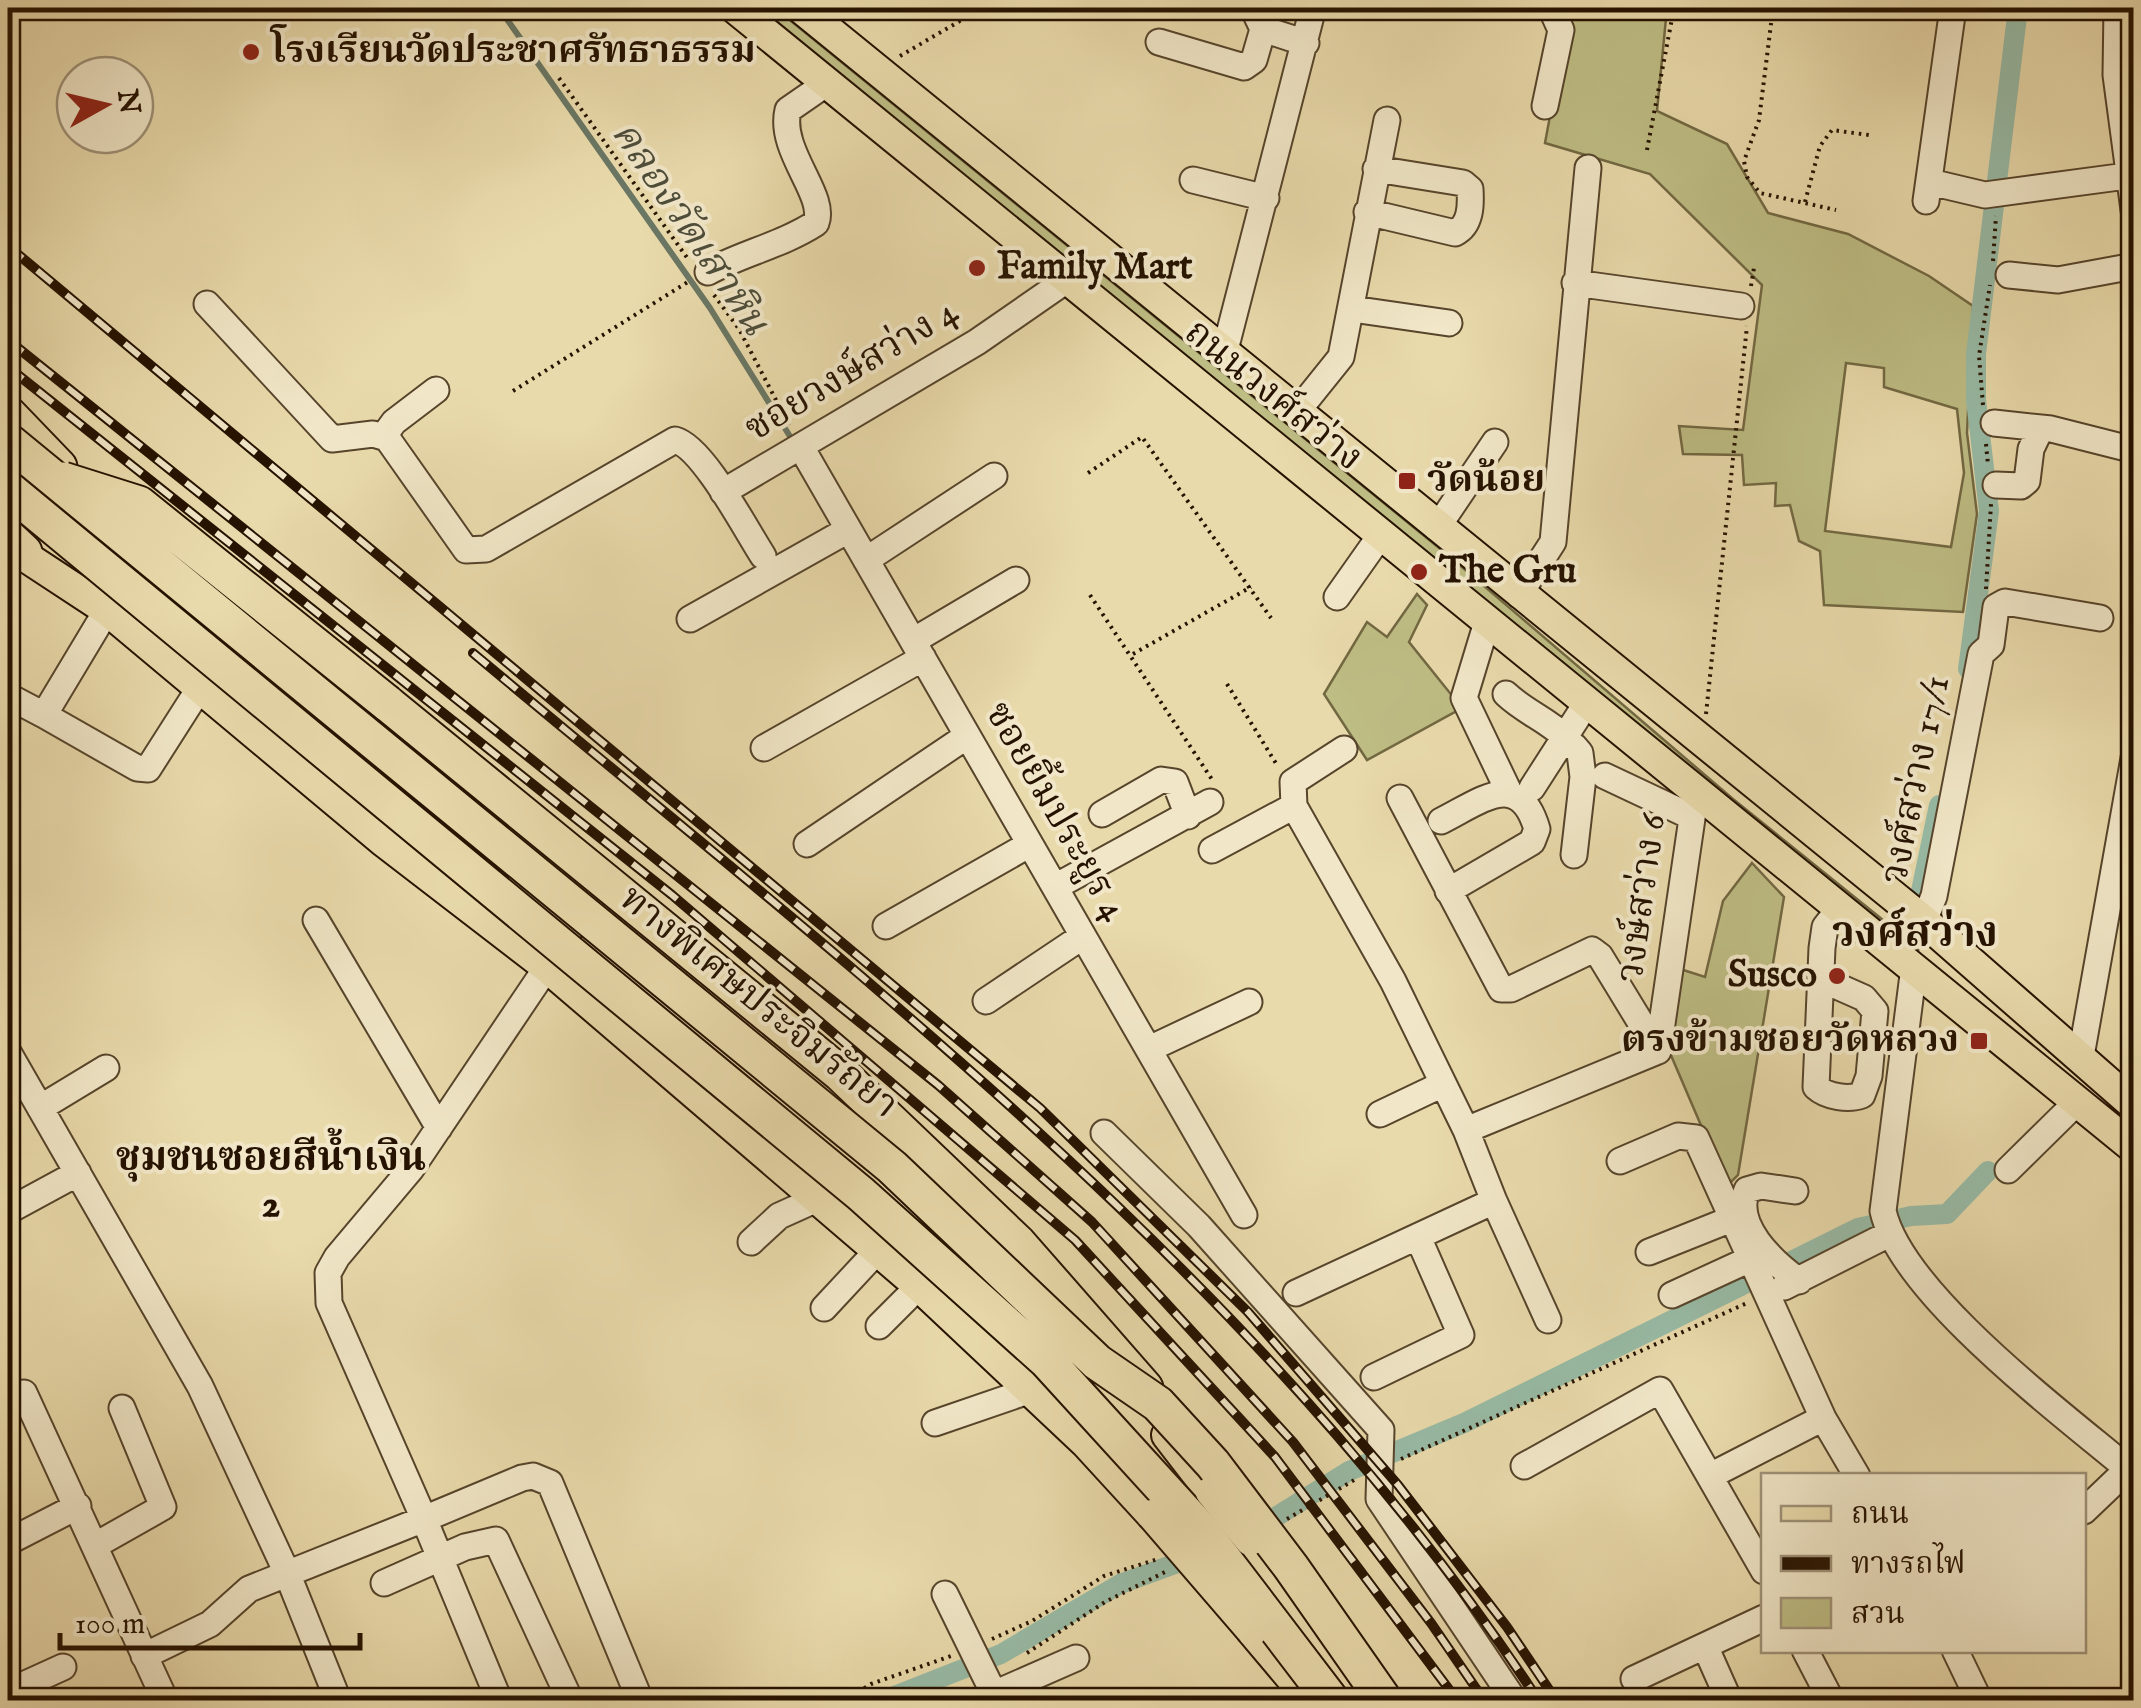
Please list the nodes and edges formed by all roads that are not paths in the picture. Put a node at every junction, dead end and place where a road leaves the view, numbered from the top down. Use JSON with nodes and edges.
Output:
{"nodes":[{"id":1,"x":735,"y":8,"type":"edge"},
{"id":2,"x":801,"y":8,"type":"edge"},
{"id":3,"x":1314,"y":8,"type":"edge"},
{"id":4,"x":1551,"y":8,"type":"edge"},
{"id":5,"x":1952,"y":8,"type":"edge"},
{"id":6,"x":2117,"y":8,"type":"edge"},
{"id":7,"x":1258,"y":18,"type":"edge"},
{"id":8,"x":1158,"y":42,"type":"dead end"},
{"id":9,"x":1306,"y":42,"type":"junction"},
{"id":10,"x":2125,"y":75,"type":"edge"},
{"id":11,"x":827,"y":83,"type":"junction"},
{"id":12,"x":1545,"y":106,"type":"dead end"},
{"id":13,"x":1387,"y":120,"type":"dead end"},
{"id":14,"x":1376,"y":168,"type":"junction"},
{"id":15,"x":1588,"y":168,"type":"dead end"},
{"id":16,"x":2131,"y":175,"type":"edge"},
{"id":17,"x":1194,"y":180,"type":"dead end"},
{"id":18,"x":1266,"y":198,"type":"junction"},
{"id":19,"x":2134,"y":210,"type":"edge"},
{"id":20,"x":1368,"y":212,"type":"junction"},
{"id":21,"x":2134,"y":266,"type":"edge"},
{"id":22,"x":702,"y":273,"type":"road end"},
{"id":23,"x":2010,"y":275,"type":"dead end"},
{"id":24,"x":1068,"y":279,"type":"junction"},
{"id":25,"x":1575,"y":283,"type":"junction"},
{"id":26,"x":208,"y":304,"type":"dead end"},
{"id":27,"x":1352,"y":308,"type":"junction"},
{"id":28,"x":1746,"y":310,"type":"road end"},
{"id":29,"x":1448,"y":323,"type":"dead end"},
{"id":30,"x":1224,"y":354,"type":"junction"},
{"id":31,"x":436,"y":390,"type":"dead end"},
{"id":32,"x":1296,"y":413,"type":"junction"},
{"id":33,"x":8,"y":414,"type":"edge"},
{"id":34,"x":1994,"y":423,"type":"dead end"},
{"id":35,"x":2041,"y":428,"type":"junction"},
{"id":36,"x":383,"y":437,"type":"junction"},
{"id":37,"x":8,"y":441,"type":"edge"},
{"id":38,"x":1495,"y":442,"type":"dead end"},
{"id":39,"x":801,"y":447,"type":"junction"},
{"id":40,"x":2134,"y":450,"type":"edge"},
{"id":41,"x":8,"y":466,"type":"edge"},
{"id":42,"x":994,"y":476,"type":"dead end"},
{"id":43,"x":8,"y":477,"type":"edge"},
{"id":44,"x":1996,"y":485,"type":"dead end"},
{"id":45,"x":8,"y":489,"type":"edge"},
{"id":46,"x":722,"y":492,"type":"junction"},
{"id":47,"x":1437,"y":528,"type":"junction"},
{"id":48,"x":848,"y":530,"type":"junction"},
{"id":49,"x":1380,"y":536,"type":"junction"},
{"id":50,"x":13,"y":545,"type":"edge"},
{"id":51,"x":762,"y":556,"type":"dead end"},
{"id":52,"x":866,"y":560,"type":"junction"},
{"id":53,"x":1016,"y":580,"type":"dead end"},
{"id":54,"x":1519,"y":595,"type":"junction"},
{"id":55,"x":1337,"y":597,"type":"dead end"},
{"id":56,"x":108,"y":610,"type":"junction"},
{"id":57,"x":2100,"y":618,"type":"dead end"},
{"id":58,"x":690,"y":619,"type":"dead end"},
{"id":59,"x":1487,"y":622,"type":"junction"},
{"id":60,"x":918,"y":649,"type":"junction"},
{"id":61,"x":200,"y":689,"type":"junction"},
{"id":62,"x":281,"y":694,"type":"junction"},
{"id":63,"x":1506,"y":694,"type":"dead end"},
{"id":64,"x":8,"y":696,"type":"edge"},
{"id":65,"x":1586,"y":704,"type":"junction"},
{"id":66,"x":44,"y":714,"type":"junction"},
{"id":67,"x":968,"y":736,"type":"junction"},
{"id":68,"x":1563,"y":741,"type":"junction"},
{"id":69,"x":764,"y":748,"type":"dead end"},
{"id":70,"x":1344,"y":750,"type":"dead end"},
{"id":71,"x":2134,"y":758,"type":"edge"},
{"id":72,"x":1605,"y":776,"type":"dead end"},
{"id":73,"x":1521,"y":790,"type":"junction"},
{"id":74,"x":1400,"y":798,"type":"dead end"},
{"id":75,"x":1694,"y":804,"type":"junction"},
{"id":76,"x":1294,"y":806,"type":"junction"},
{"id":77,"x":1102,"y":814,"type":"dead end"},
{"id":78,"x":1441,"y":821,"type":"dead end"},
{"id":79,"x":807,"y":844,"type":"dead end"},
{"id":80,"x":1030,"y":844,"type":"junction"},
{"id":81,"x":1212,"y":850,"type":"dead end"},
{"id":82,"x":1574,"y":855,"type":"dead end"},
{"id":83,"x":1055,"y":887,"type":"junction"},
{"id":84,"x":1448,"y":891,"type":"junction"},
{"id":85,"x":1840,"y":908,"type":"junction"},
{"id":86,"x":316,"y":920,"type":"dead end"},
{"id":87,"x":1924,"y":921,"type":"junction"},
{"id":88,"x":886,"y":926,"type":"dead end"},
{"id":89,"x":1083,"y":936,"type":"junction"},
{"id":90,"x":546,"y":967,"type":"junction"},
{"id":91,"x":1914,"y":968,"type":"junction"},
{"id":92,"x":1821,"y":979,"type":"dead end"},
{"id":93,"x":986,"y":1001,"type":"dead end"},
{"id":94,"x":1249,"y":1002,"type":"dead end"},
{"id":95,"x":1148,"y":1049,"type":"junction"},
{"id":96,"x":1658,"y":1051,"type":"junction"},
{"id":97,"x":8,"y":1052,"type":"edge"},
{"id":98,"x":2085,"y":1060,"type":"junction"},
{"id":99,"x":106,"y":1068,"type":"dead end"},
{"id":100,"x":1443,"y":1084,"type":"junction"},
{"id":101,"x":2134,"y":1090,"type":"edge"},
{"id":102,"x":2077,"y":1102,"type":"junction"},
{"id":103,"x":2134,"y":1105,"type":"edge"},
{"id":104,"x":40,"y":1108,"type":"junction"},
{"id":105,"x":1380,"y":1114,"type":"dead end"},
{"id":106,"x":439,"y":1128,"type":"junction"},
{"id":107,"x":1466,"y":1130,"type":"junction"},
{"id":108,"x":1104,"y":1133,"type":"dead end"},
{"id":109,"x":2134,"y":1148,"type":"edge"},
{"id":110,"x":1620,"y":1161,"type":"dead end"},
{"id":111,"x":2008,"y":1170,"type":"dead end"},
{"id":112,"x":78,"y":1172,"type":"junction"},
{"id":113,"x":1795,"y":1190,"type":"dead end"},
{"id":114,"x":819,"y":1198,"type":"junction"},
{"id":115,"x":1494,"y":1202,"type":"junction"},
{"id":116,"x":8,"y":1211,"type":"edge"},
{"id":117,"x":1244,"y":1214,"type":"dead end"},
{"id":118,"x":1734,"y":1218,"type":"junction"},
{"id":119,"x":1886,"y":1224,"type":"junction"},
{"id":120,"x":1418,"y":1237,"type":"junction"},
{"id":121,"x":751,"y":1242,"type":"dead end"},
{"id":122,"x":878,"y":1250,"type":"junction"},
{"id":123,"x":1649,"y":1252,"type":"dead end"},
{"id":124,"x":1770,"y":1275,"type":"junction"},
{"id":125,"x":919,"y":1286,"type":"junction"},
{"id":126,"x":1296,"y":1293,"type":"dead end"},
{"id":127,"x":1672,"y":1295,"type":"dead end"},
{"id":128,"x":824,"y":1308,"type":"dead end"},
{"id":129,"x":1548,"y":1320,"type":"dead end"},
{"id":130,"x":879,"y":1326,"type":"dead end"},
{"id":131,"x":1374,"y":1378,"type":"dead end"},
{"id":132,"x":1031,"y":1390,"type":"junction"},
{"id":133,"x":24,"y":1393,"type":"dead end"},
{"id":134,"x":1158,"y":1404,"type":"junction"},
{"id":135,"x":122,"y":1408,"type":"dead end"},
{"id":136,"x":1823,"y":1418,"type":"junction"},
{"id":137,"x":935,"y":1424,"type":"dead end"},
{"id":138,"x":1524,"y":1466,"type":"dead end"},
{"id":139,"x":2131,"y":1471,"type":"edge"},
{"id":140,"x":1854,"y":1473,"type":"edge"},
{"id":141,"x":1710,"y":1476,"type":"junction"},
{"id":142,"x":78,"y":1506,"type":"junction"},
{"id":143,"x":2086,"y":1509,"type":"edge"},
{"id":144,"x":424,"y":1519,"type":"junction"},
{"id":145,"x":8,"y":1542,"type":"edge"},
{"id":146,"x":96,"y":1545,"type":"junction"},
{"id":147,"x":440,"y":1559,"type":"junction"},
{"id":148,"x":1761,"y":1566,"type":"edge"},
{"id":149,"x":287,"y":1573,"type":"junction"},
{"id":150,"x":384,"y":1583,"type":"dead end"},
{"id":151,"x":945,"y":1594,"type":"dead end"},
{"id":152,"x":1761,"y":1619,"type":"edge"},
{"id":153,"x":1705,"y":1646,"type":"junction"},
{"id":154,"x":1807,"y":1653,"type":"edge"},
{"id":155,"x":1957,"y":1653,"type":"edge"},
{"id":156,"x":144,"y":1656,"type":"junction"},
{"id":157,"x":1076,"y":1658,"type":"dead end"},
{"id":158,"x":63,"y":1667,"type":"dead end"},
{"id":159,"x":1634,"y":1679,"type":"dead end"},
{"id":160,"x":992,"y":1690,"type":"edge"},
{"id":161,"x":8,"y":1692,"type":"edge"},
{"id":162,"x":165,"y":1700,"type":"edge"},
{"id":163,"x":338,"y":1700,"type":"edge"},
{"id":164,"x":499,"y":1700,"type":"edge"},
{"id":165,"x":570,"y":1700,"type":"edge"},
{"id":166,"x":640,"y":1700,"type":"edge"},
{"id":167,"x":1310,"y":1700,"type":"edge"},
{"id":168,"x":1330,"y":1700,"type":"edge"},
{"id":169,"x":1367,"y":1700,"type":"edge"},
{"id":170,"x":1384,"y":1700,"type":"edge"},
{"id":171,"x":1514,"y":1700,"type":"edge"},
{"id":172,"x":1729,"y":1700,"type":"edge"},
{"id":173,"x":1831,"y":1700,"type":"edge"},
{"id":174,"x":1979,"y":1700,"type":"edge"}],
"edges":[{"from":1,"to":11,"type":"main road","name":"ถนนวงศ์สว่าง"},
{"from":2,"to":30,"type":"main road","name":"ถนนวงศ์สว่าง"},
{"from":3,"to":9,"type":"street"},
{"from":4,"to":12,"type":"street"},
{"from":5,"to":16,"type":"street"},
{"from":6,"to":10,"type":"street"},
{"from":7,"to":8,"type":"street"},
{"from":7,"to":9,"type":"street"},
{"from":9,"to":18,"type":"street"},
{"from":10,"to":16,"type":"street"},
{"from":11,"to":22,"type":"street"},
{"from":11,"to":24,"type":"main road","name":"ถนนวงศ์สว่าง"},
{"from":13,"to":14,"type":"street"},
{"from":14,"to":20,"type":"street"},
{"from":14,"to":20,"type":"street"},
{"from":15,"to":25,"type":"street"},
{"from":16,"to":19,"type":"street"},
{"from":17,"to":18,"type":"street"},
{"from":18,"to":30,"type":"street"},
{"from":20,"to":27,"type":"street"},
{"from":21,"to":23,"type":"street"},
{"from":24,"to":39,"type":"street","name":"ซอยวงษ์สว่าง 4"},
{"from":24,"to":49,"type":"main road","name":"ถนนวงศ์สว่าง"},
{"from":25,"to":28,"type":"street"},
{"from":25,"to":54,"type":"street"},
{"from":26,"to":36,"type":"street"},
{"from":27,"to":29,"type":"street"},
{"from":27,"to":32,"type":"street"},
{"from":30,"to":32,"type":"main road","name":"ถนนวงศ์สว่าง"},
{"from":31,"to":36,"type":"street"},
{"from":32,"to":47,"type":"main road","name":"ถนนวงศ์สว่าง"},
{"from":33,"to":62,"type":"highway"},
{"from":34,"to":35,"type":"street"},
{"from":35,"to":40,"type":"street"},
{"from":35,"to":44,"type":"street"},
{"from":36,"to":46,"type":"street","name":"ซอยวงษ์สว่าง 4"},
{"from":37,"to":134,"type":"highway","name":"ทางพิเศษประจิมรัถยา","bridge":true},
{"from":38,"to":47,"type":"street"},
{"from":39,"to":46,"type":"street","name":"ซอยวงษ์สว่าง 4"},
{"from":39,"to":48,"type":"street","name":"ซอยยิ้มประยูร 4"},
{"from":41,"to":62,"type":"main road"},
{"from":42,"to":52,"type":"street"},
{"from":43,"to":134,"type":"highway","bridge":true},
{"from":45,"to":168,"type":"highway","bridge":true},
{"from":46,"to":51,"type":"street","name":"ซอยวงษ์สว่าง 4"},
{"from":47,"to":54,"type":"main road","name":"ถนนวงศ์สว่าง"},
{"from":48,"to":52,"type":"street","name":"ซอยยิ้มประยูร 4"},
{"from":48,"to":58,"type":"street"},
{"from":49,"to":55,"type":"street"},
{"from":49,"to":59,"type":"main road","name":"ถนนวงศ์สว่าง"},
{"from":50,"to":56,"type":"main road"},
{"from":52,"to":60,"type":"street","name":"ซอยยิ้มประยูร 4"},
{"from":53,"to":60,"type":"street"},
{"from":54,"to":87,"type":"main road","name":"ถนนวงศ์สว่าง"},
{"from":56,"to":61,"type":"main road"},
{"from":56,"to":66,"type":"street"},
{"from":57,"to":87,"type":"street","name":"วงศ์สว่าง 17/1"},
{"from":59,"to":65,"type":"main road","name":"ถนนวงศ์สว่าง"},
{"from":59,"to":73,"type":"street"},
{"from":60,"to":67,"type":"street","name":"ซอยยิ้มประยูร 4"},
{"from":60,"to":69,"type":"street"},
{"from":61,"to":66,"type":"street"},
{"from":61,"to":90,"type":"main road"},
{"from":62,"to":169,"type":"main road","bridge":true},
{"from":63,"to":68,"type":"street"},
{"from":64,"to":66,"type":"street"},
{"from":65,"to":68,"type":"street"},
{"from":65,"to":75,"type":"main road","name":"ถนนวงศ์สว่าง"},
{"from":67,"to":79,"type":"street"},
{"from":67,"to":80,"type":"street","name":"ซอยยิ้มประยูร 4"},
{"from":68,"to":73,"type":"street"},
{"from":68,"to":82,"type":"street"},
{"from":70,"to":76,"type":"street"},
{"from":71,"to":98,"type":"street"},
{"from":72,"to":75,"type":"street"},
{"from":73,"to":78,"type":"street"},
{"from":73,"to":84,"type":"street"},
{"from":74,"to":84,"type":"street"},
{"from":75,"to":85,"type":"main road","name":"ถนนวงศ์สว่าง"},
{"from":75,"to":96,"type":"street","name":"วงษ์สว่าง 6"},
{"from":76,"to":81,"type":"street"},
{"from":76,"to":100,"type":"street"},
{"from":77,"to":83,"type":"street"},
{"from":80,"to":83,"type":"street","name":"ซอยยิ้มประยูร 4"},
{"from":80,"to":88,"type":"street"},
{"from":83,"to":89,"type":"street","name":"ซอยยิ้มประยูร 4"},
{"from":84,"to":96,"type":"street"},
{"from":85,"to":91,"type":"main road","name":"ถนนวงศ์สว่าง"},
{"from":85,"to":92,"type":"street"},
{"from":86,"to":106,"type":"street"},
{"from":87,"to":98,"type":"main road","name":"ถนนวงศ์สว่าง"},
{"from":89,"to":93,"type":"street"},
{"from":89,"to":95,"type":"street","name":"ซอยยิ้มประยูร 4"},
{"from":90,"to":106,"type":"street"},
{"from":90,"to":114,"type":"main road"},
{"from":91,"to":102,"type":"main road","name":"ถนนวงศ์สว่าง"},
{"from":91,"to":119,"type":"street"},
{"from":94,"to":95,"type":"street"},
{"from":95,"to":117,"type":"street","name":"ซอยยิ้มประยูร 4"},
{"from":96,"to":107,"type":"street"},
{"from":97,"to":104,"type":"street"},
{"from":98,"to":101,"type":"main road","name":"ถนนวงศ์สว่าง"},
{"from":98,"to":103,"type":"main road","name":"ถนนวงศ์สว่าง"},
{"from":99,"to":104,"type":"street"},
{"from":100,"to":105,"type":"street"},
{"from":100,"to":107,"type":"street"},
{"from":102,"to":109,"type":"main road","name":"ถนนวงศ์สว่าง"},
{"from":102,"to":111,"type":"street"},
{"from":104,"to":112,"type":"street"},
{"from":106,"to":144,"type":"street"},
{"from":107,"to":115,"type":"street"},
{"from":108,"to":171,"type":"street"},
{"from":110,"to":118,"type":"street"},
{"from":112,"to":116,"type":"street"},
{"from":112,"to":149,"type":"street"},
{"from":113,"to":124,"type":"street"},
{"from":114,"to":121,"type":"street"},
{"from":114,"to":122,"type":"main road"},
{"from":115,"to":120,"type":"street"},
{"from":115,"to":129,"type":"street"},
{"from":118,"to":123,"type":"street"},
{"from":118,"to":124,"type":"street"},
{"from":119,"to":124,"type":"street"},
{"from":119,"to":139,"type":"street"},
{"from":120,"to":126,"type":"street"},
{"from":120,"to":131,"type":"street"},
{"from":122,"to":125,"type":"main road"},
{"from":122,"to":128,"type":"street"},
{"from":124,"to":127,"type":"street"},
{"from":124,"to":136,"type":"street"},
{"from":125,"to":130,"type":"street"},
{"from":125,"to":132,"type":"main road"},
{"from":132,"to":137,"type":"street"},
{"from":132,"to":167,"type":"main road","bridge":true},
{"from":133,"to":142,"type":"street"},
{"from":134,"to":170,"type":"highway","name":"ทางพิเศษประจิมรัถยา","bridge":true},
{"from":135,"to":146,"type":"street"},
{"from":136,"to":140,"type":"street"},
{"from":136,"to":141,"type":"street"},
{"from":138,"to":141,"type":"street"},
{"from":139,"to":143,"type":"street"},
{"from":141,"to":148,"type":"street"},
{"from":142,"to":145,"type":"street"},
{"from":142,"to":146,"type":"street"},
{"from":144,"to":147,"type":"street"},
{"from":144,"to":149,"type":"street"},
{"from":144,"to":166,"type":"street"},
{"from":146,"to":156,"type":"street"},
{"from":147,"to":150,"type":"street"},
{"from":147,"to":164,"type":"street"},
{"from":147,"to":165,"type":"street"},
{"from":149,"to":156,"type":"street"},
{"from":149,"to":163,"type":"street"},
{"from":151,"to":160,"type":"street"},
{"from":152,"to":153,"type":"street"},
{"from":153,"to":159,"type":"street"},
{"from":153,"to":172,"type":"street"},
{"from":154,"to":173,"type":"street"},
{"from":155,"to":174,"type":"street"},
{"from":156,"to":162,"type":"street"},
{"from":157,"to":160,"type":"street"},
{"from":158,"to":161,"type":"street"}]}
